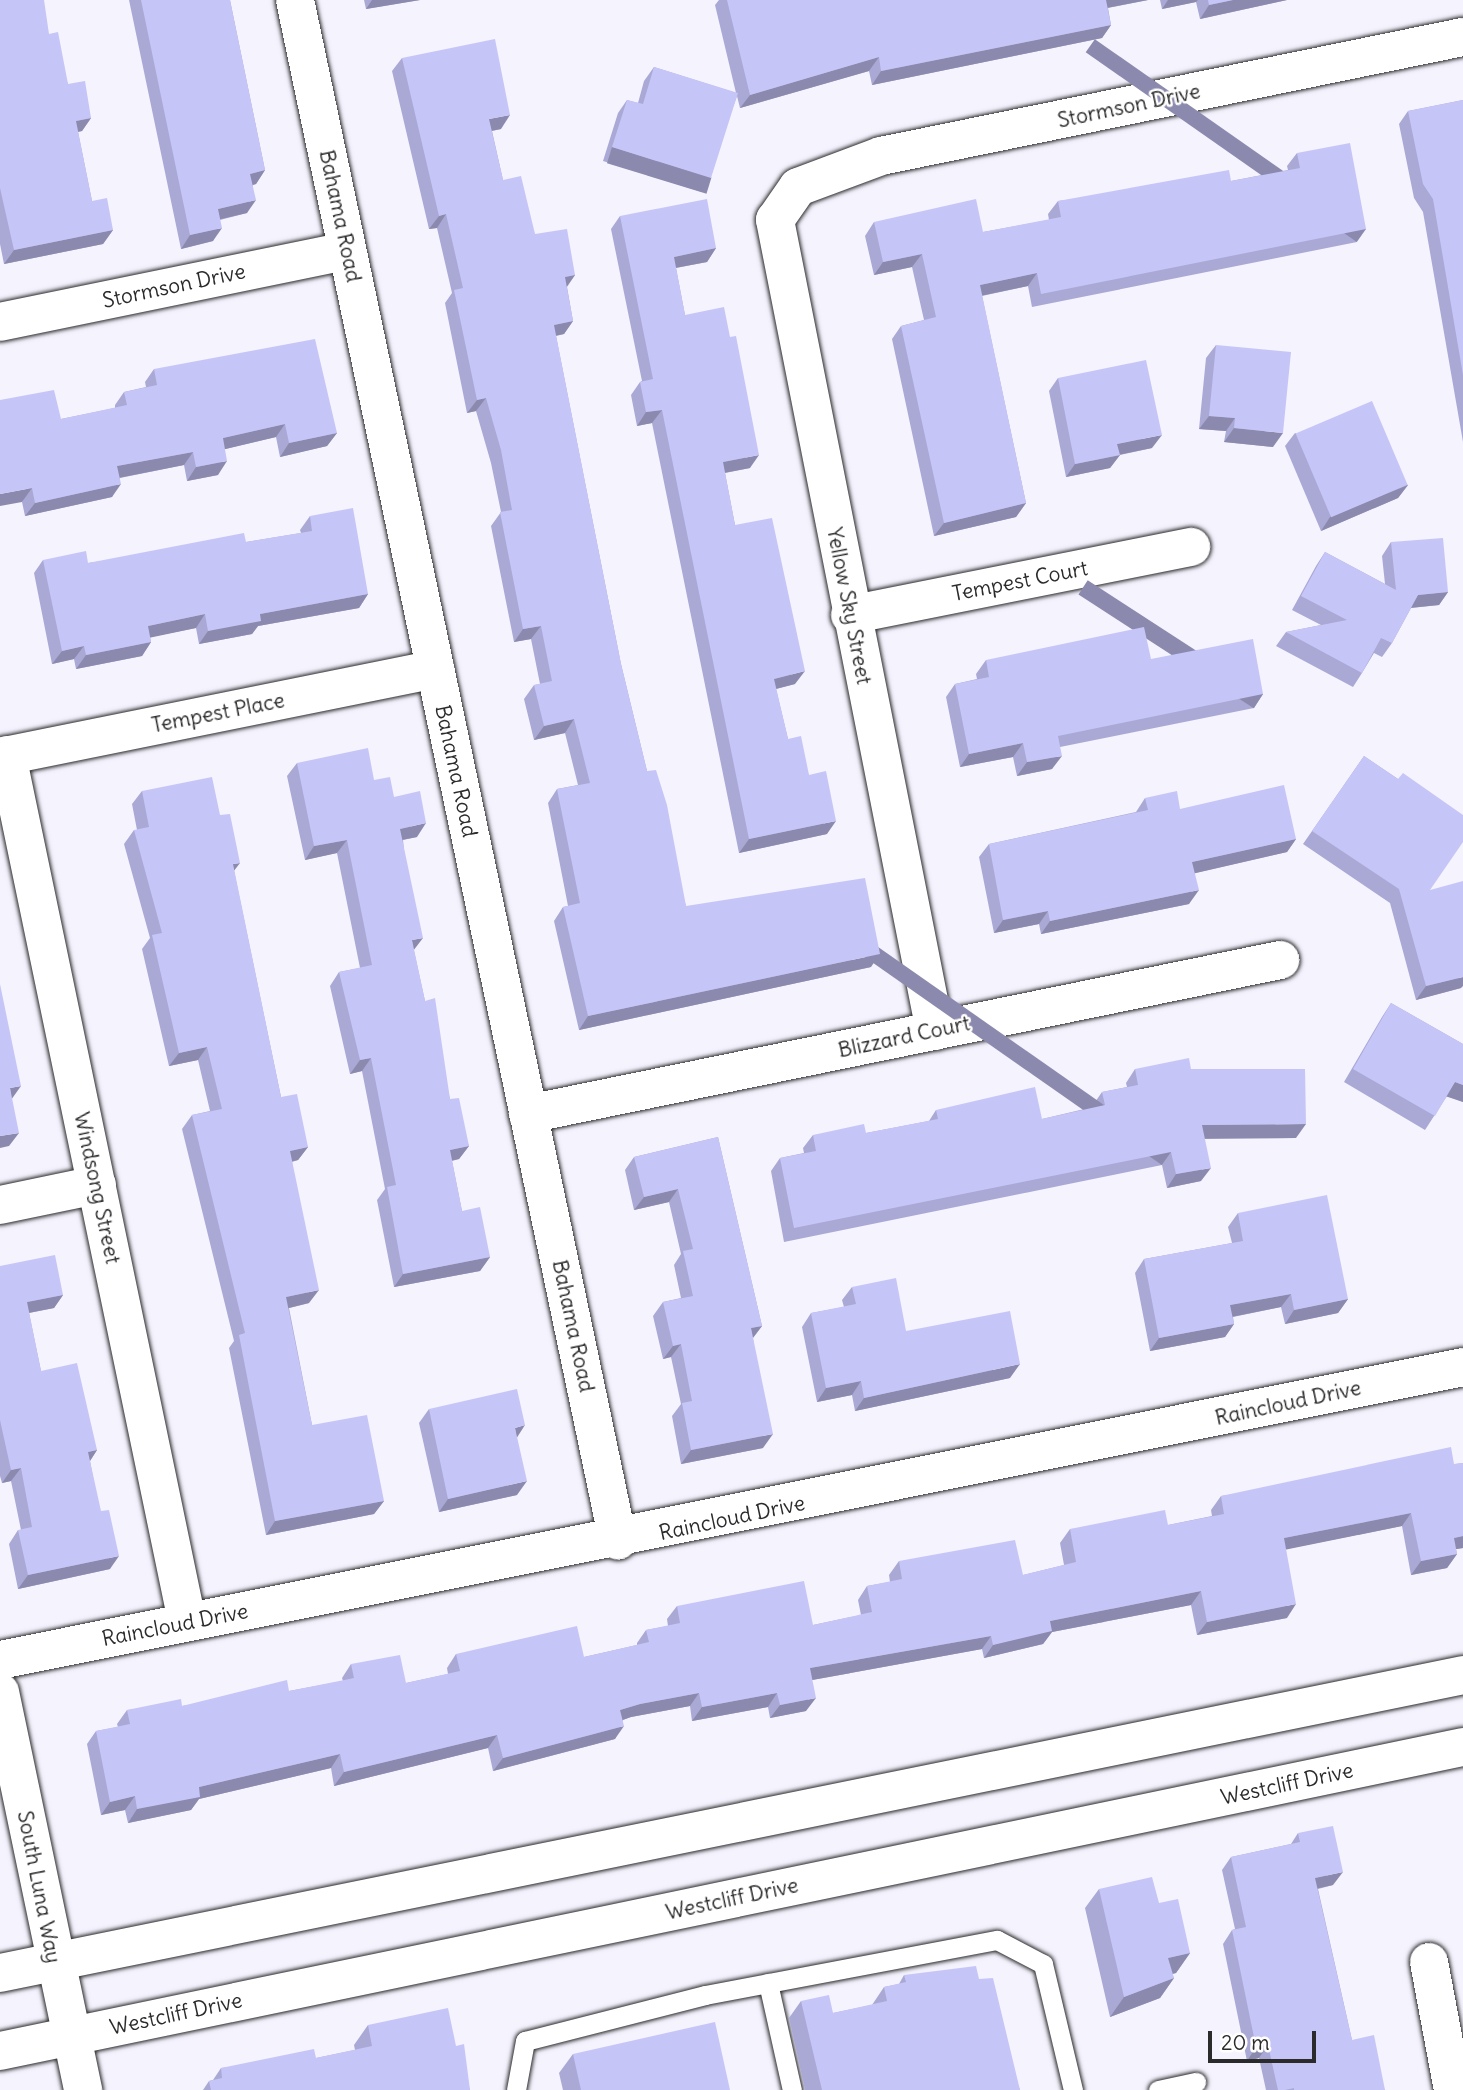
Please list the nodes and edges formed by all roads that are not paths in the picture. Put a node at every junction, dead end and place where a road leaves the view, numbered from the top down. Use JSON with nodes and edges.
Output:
{"nodes":[{"id":1,"x":295,"y":0,"type":"edge"},
{"id":2,"x":1463,"y":37,"type":"edge"},
{"id":3,"x":798,"y":187,"type":"joint"},
{"id":4,"x":347,"y":251,"type":"junction"},
{"id":5,"x":0,"y":322,"type":"edge"},
{"id":6,"x":1191,"y":547,"type":"dead end"},
{"id":7,"x":850,"y":615,"type":"junction"},
{"id":8,"x":435,"y":669,"type":"junction"},
{"id":9,"x":4,"y":756,"type":"edge"},
{"id":10,"x":1280,"y":960,"type":"dead end"},
{"id":11,"x":935,"y":1031,"type":"junction"},
{"id":12,"x":528,"y":1114,"type":"junction"},
{"id":13,"x":97,"y":1185,"type":"junction"},
{"id":14,"x":0,"y":1205,"type":"edge"},
{"id":15,"x":1463,"y":1367,"type":"edge"},
{"id":16,"x":618,"y":1541,"type":"junction"},
{"id":17,"x":187,"y":1622,"type":"junction"},
{"id":18,"x":0,"y":1660,"type":"edge"},
{"id":19,"x":1463,"y":1675,"type":"edge"},
{"id":20,"x":0,"y":1692,"type":"edge"},
{"id":21,"x":1463,"y":1747,"type":"edge"},
{"id":22,"x":55,"y":1962,"type":"junction"},
{"id":23,"x":1429,"y":1962,"type":"dead end"},
{"id":24,"x":0,"y":1973,"type":"edge"},
{"id":25,"x":768,"y":1983,"type":"junction"},
{"id":26,"x":70,"y":2036,"type":"junction"},
{"id":27,"x":0,"y":2051,"type":"edge"},
{"id":28,"x":1196,"y":2082,"type":"dead end"},
{"id":29,"x":83,"y":2090,"type":"edge"},
{"id":30,"x":516,"y":2090,"type":"edge"},
{"id":31,"x":792,"y":2090,"type":"edge"},
{"id":32,"x":1073,"y":2090,"type":"edge"},
{"id":33,"x":1158,"y":2090,"type":"edge"},
{"id":34,"x":1453,"y":2090,"type":"edge"}],
"edges":[{"from":1,"to":4,"type":"street","name":"Bahama Road"},
{"from":2,"to":3,"type":"street","name":"Stormson Drive"},
{"from":3,"to":7,"type":"street","name":"Yellow Sky Street"},
{"from":4,"to":5,"type":"street","name":"Stormson Drive"},
{"from":4,"to":8,"type":"street","name":"Bahama Road"},
{"from":6,"to":7,"type":"street","name":"Tempest Court"},
{"from":7,"to":11,"type":"street","name":"Yellow Sky Street"},
{"from":8,"to":9,"type":"street","name":"Tempest Place"},
{"from":8,"to":12,"type":"street","name":"Bahama Road"},
{"from":9,"to":13,"type":"street","name":"Windsong Street"},
{"from":10,"to":11,"type":"street","name":"Blizzard Court"},
{"from":11,"to":12,"type":"street","name":"Blizzard Court"},
{"from":12,"to":16,"type":"street","name":"Bahama Road"},
{"from":13,"to":14,"type":"street"},
{"from":13,"to":17,"type":"street","name":"Windsong Street"},
{"from":15,"to":16,"type":"street","name":"Raincloud Drive"},
{"from":16,"to":17,"type":"street","name":"Raincloud Drive"},
{"from":17,"to":18,"type":"street","name":"Raincloud Drive"},
{"from":19,"to":22,"type":"street"},
{"from":20,"to":22,"type":"street","name":"South Luna Way"},
{"from":21,"to":26,"type":"street","name":"Westcliff Drive"},
{"from":22,"to":24,"type":"street"},
{"from":22,"to":26,"type":"street","name":"South Luna Way"},
{"from":23,"to":34,"type":"street"},
{"from":25,"to":30,"type":"lane"},
{"from":25,"to":31,"type":"lane"},
{"from":25,"to":32,"type":"lane"},
{"from":26,"to":27,"type":"street","name":"Westcliff Drive"},
{"from":26,"to":29,"type":"street","name":"South Luna Way"},
{"from":28,"to":33,"type":"lane"}]}
